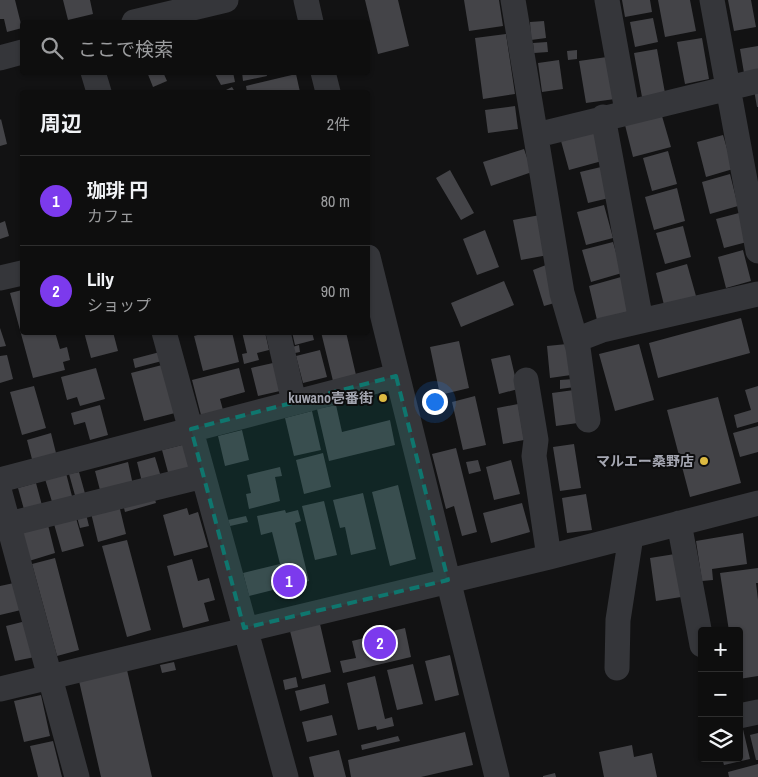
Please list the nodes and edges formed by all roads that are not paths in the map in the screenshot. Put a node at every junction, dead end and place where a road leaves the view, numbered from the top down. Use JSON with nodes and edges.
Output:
{"nodes":[{"id":1,"x":226,"y":0,"type":"edge"},
{"id":2,"x":306,"y":0,"type":"edge"},
{"id":3,"x":513,"y":0,"type":"edge"},
{"id":4,"x":607,"y":0,"type":"edge"},
{"id":5,"x":712,"y":0,"type":"edge"},
{"id":6,"x":182,"y":5,"type":"edge"},
{"id":7,"x":140,"y":20,"type":"edge"},
{"id":8,"x":311,"y":20,"type":"edge"},
{"id":9,"x":20,"y":53,"type":"edge"},
{"id":10,"x":0,"y":58,"type":"edge"},
{"id":11,"x":94,"y":75,"type":"edge"},
{"id":12,"x":324,"y":75,"type":"edge"},
{"id":13,"x":758,"y":81,"type":"edge"},
{"id":14,"x":729,"y":88,"type":"junction"},
{"id":15,"x":98,"y":90,"type":"edge"},
{"id":16,"x":328,"y":90,"type":"edge"},
{"id":17,"x":627,"y":111,"type":"junction"},
{"id":18,"x":603,"y":117,"type":"junction"},
{"id":19,"x":537,"y":135,"type":"junction"},
{"id":20,"x":758,"y":251,"type":"edge"},
{"id":21,"x":370,"y":266,"type":"edge"},
{"id":22,"x":20,"y":273,"type":"edge"},
{"id":23,"x":0,"y":278,"type":"edge"},
{"id":24,"x":758,"y":294,"type":"edge"},
{"id":25,"x":641,"y":321,"type":"junction"},
{"id":26,"x":165,"y":335,"type":"edge"},
{"id":27,"x":279,"y":335,"type":"edge"},
{"id":28,"x":576,"y":340,"type":"junction"},
{"id":29,"x":396,"y":376,"type":"junction"},
{"id":30,"x":526,"y":380,"type":"dead end"},
{"id":31,"x":294,"y":402,"type":"junction"},
{"id":32,"x":588,"y":420,"type":"dead end"},
{"id":33,"x":191,"y":428,"type":"junction"},
{"id":34,"x":203,"y":476,"type":"junction"},
{"id":35,"x":0,"y":480,"type":"edge"},
{"id":36,"x":0,"y":493,"type":"edge"},
{"id":37,"x":758,"y":503,"type":"edge"},
{"id":38,"x":679,"y":523,"type":"junction"},
{"id":39,"x":8,"y":524,"type":"junction"},
{"id":40,"x":632,"y":536,"type":"junction"},
{"id":41,"x":548,"y":556,"type":"junction"},
{"id":42,"x":448,"y":580,"type":"junction"},
{"id":43,"x":699,"y":627,"type":"edge"},
{"id":44,"x":244,"y":628,"type":"junction"},
{"id":45,"x":617,"y":668,"type":"dead end"},
{"id":46,"x":51,"y":677,"type":"junction"},
{"id":47,"x":0,"y":690,"type":"edge"},
{"id":48,"x":758,"y":712,"type":"edge"},
{"id":49,"x":743,"y":715,"type":"edge"},
{"id":50,"x":77,"y":777,"type":"edge"},
{"id":51,"x":286,"y":777,"type":"edge"},
{"id":52,"x":495,"y":777,"type":"edge"}],
"edges":[{"from":1,"to":6,"type":"street"},
{"from":2,"to":8,"type":"street"},
{"from":3,"to":19,"type":"street"},
{"from":4,"to":17,"type":"street"},
{"from":5,"to":14,"type":"street"},
{"from":6,"to":7,"type":"street"},
{"from":9,"to":10,"type":"street"},
{"from":11,"to":15,"type":"street"},
{"from":12,"to":16,"type":"street"},
{"from":13,"to":14,"type":"street"},
{"from":14,"to":17,"type":"street"},
{"from":14,"to":20,"type":"street"},
{"from":17,"to":18,"type":"street"},
{"from":18,"to":19,"type":"street"},
{"from":18,"to":25,"type":"street"},
{"from":19,"to":28,"type":"street"},
{"from":21,"to":29,"type":"street"},
{"from":22,"to":23,"type":"street"},
{"from":24,"to":25,"type":"street"},
{"from":25,"to":28,"type":"street"},
{"from":26,"to":33,"type":"street"},
{"from":27,"to":31,"type":"street"},
{"from":28,"to":32,"type":"street"},
{"from":29,"to":31,"type":"street"},
{"from":29,"to":42,"type":"street"},
{"from":30,"to":41,"type":"street"},
{"from":31,"to":33,"type":"street"},
{"from":33,"to":34,"type":"street"},
{"from":33,"to":35,"type":"street"},
{"from":34,"to":39,"type":"street"},
{"from":34,"to":44,"type":"street"},
{"from":36,"to":39,"type":"street"},
{"from":37,"to":38,"type":"street"},
{"from":38,"to":40,"type":"street"},
{"from":38,"to":43,"type":"street"},
{"from":39,"to":46,"type":"street"},
{"from":40,"to":41,"type":"street"},
{"from":40,"to":45,"type":"street"},
{"from":41,"to":42,"type":"street"},
{"from":42,"to":44,"type":"street"},
{"from":42,"to":52,"type":"street"},
{"from":44,"to":46,"type":"street"},
{"from":44,"to":51,"type":"street"},
{"from":46,"to":47,"type":"street"},
{"from":46,"to":50,"type":"street"},
{"from":48,"to":49,"type":"street"}]}
